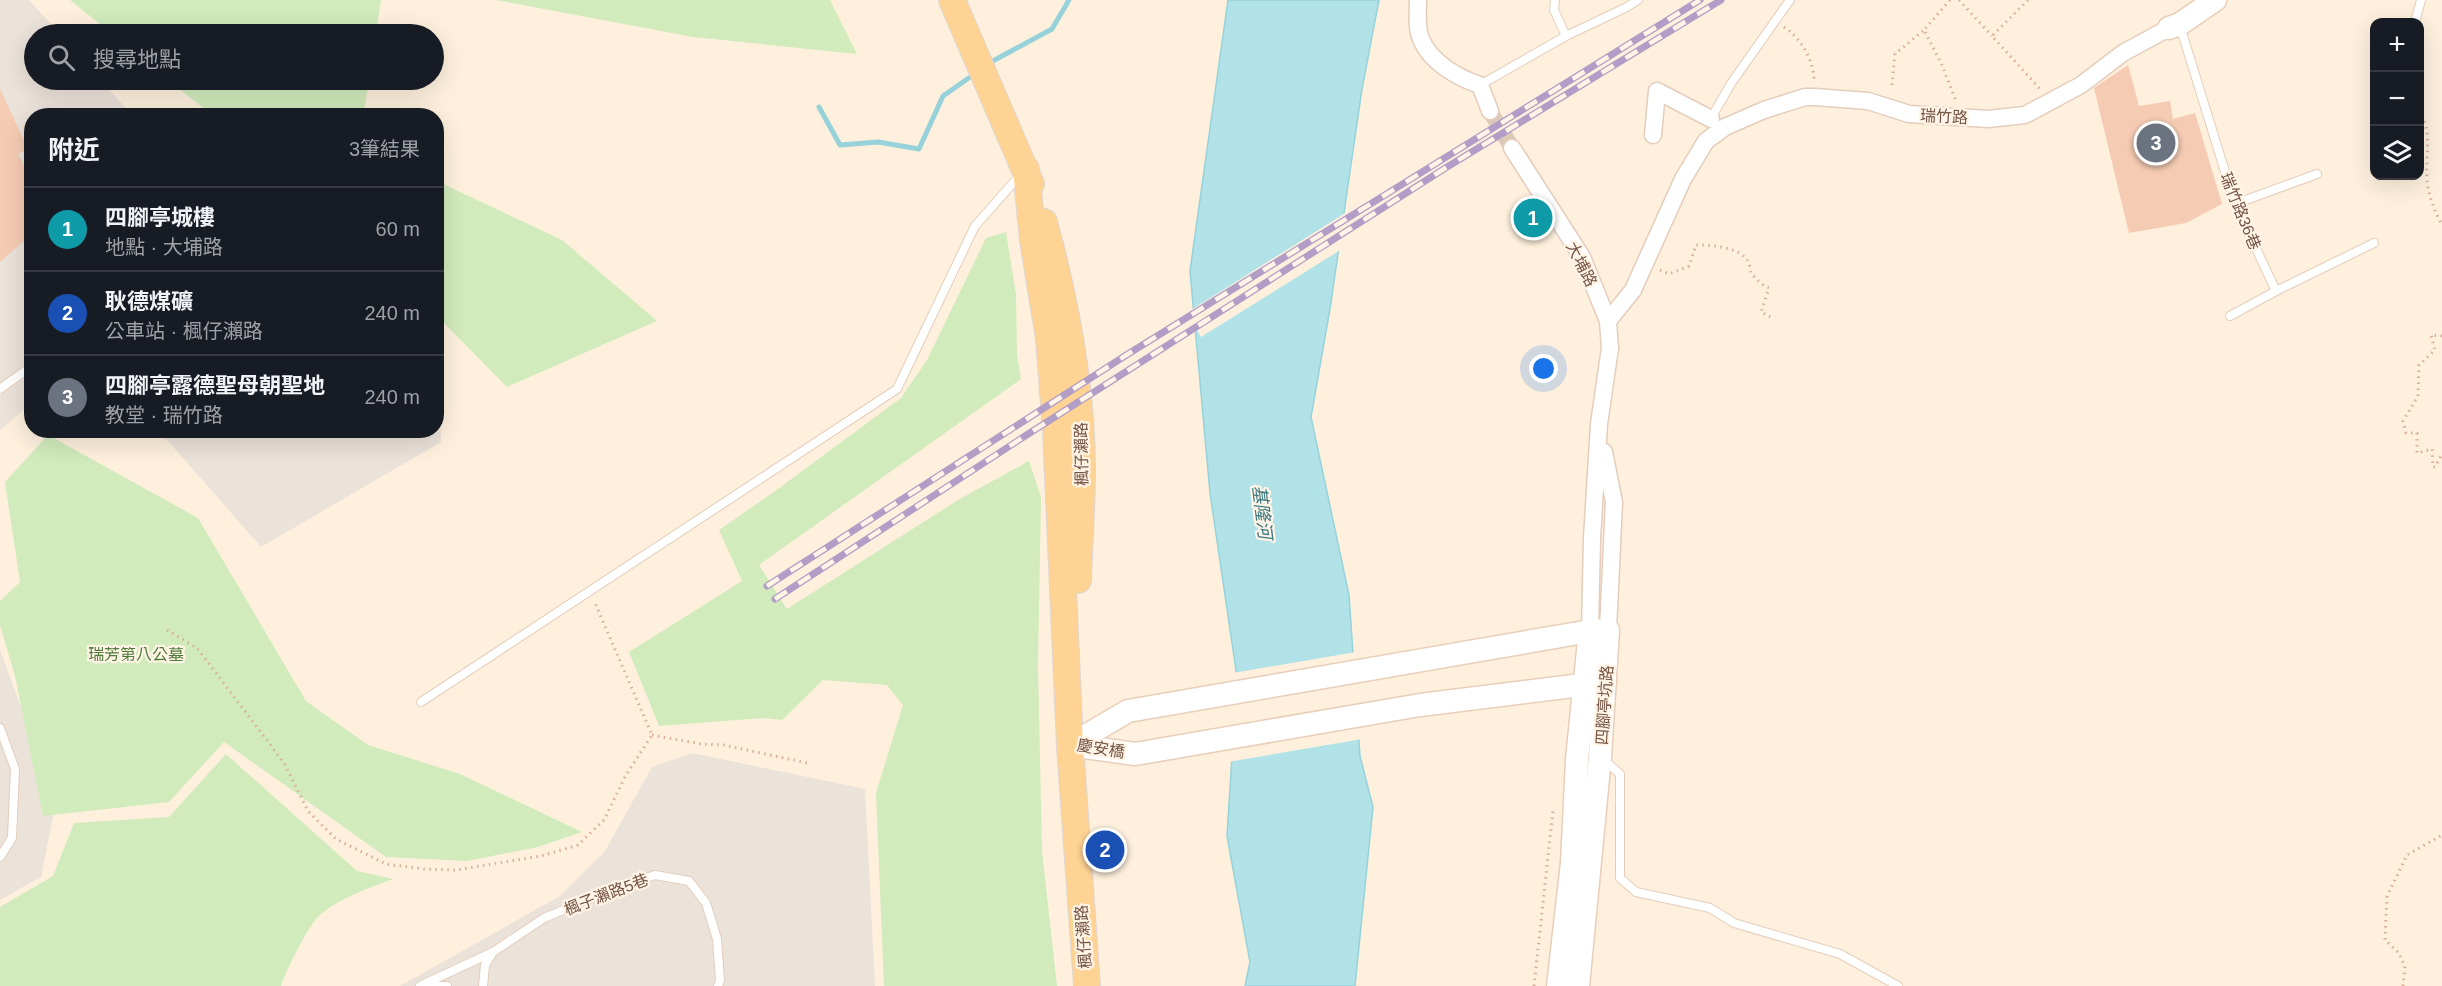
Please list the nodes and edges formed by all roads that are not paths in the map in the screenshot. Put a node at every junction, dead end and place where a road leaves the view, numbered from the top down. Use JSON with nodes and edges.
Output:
{"nodes":[{"id":1,"x":952,"y":0,"type":"edge"},
{"id":2,"x":1418,"y":0,"type":"edge"},
{"id":3,"x":1555,"y":0,"type":"edge"},
{"id":4,"x":1638,"y":0,"type":"edge"},
{"id":5,"x":1791,"y":0,"type":"edge"},
{"id":6,"x":2180,"y":0,"type":"edge"},
{"id":7,"x":2213,"y":0,"type":"edge"},
{"id":8,"x":2421,"y":0,"type":"edge"},
{"id":9,"x":2416,"y":18,"type":"edge"},
{"id":10,"x":2175,"y":26,"type":"junction"},
{"id":11,"x":1566,"y":36,"type":"junction"},
{"id":12,"x":1480,"y":85,"type":"junction"},
{"id":13,"x":1490,"y":111,"type":"tunnel mouth"},
{"id":14,"x":1711,"y":119,"type":"junction"},
{"id":15,"x":1653,"y":135,"type":"dead end"},
{"id":16,"x":1706,"y":141,"type":"junction"},
{"id":17,"x":1512,"y":148,"type":"tunnel mouth"},
{"id":18,"x":1026,"y":169,"type":"junction"},
{"id":19,"x":2317,"y":174,"type":"dead end"},
{"id":20,"x":2235,"y":204,"type":"junction"},
{"id":21,"x":2374,"y":243,"type":"dead end"},
{"id":22,"x":2276,"y":291,"type":"junction"},
{"id":23,"x":2230,"y":316,"type":"dead end"},
{"id":24,"x":1608,"y":321,"type":"junction"},
{"id":25,"x":24,"y":372,"type":"edge"},
{"id":26,"x":0,"y":389,"type":"edge"},
{"id":27,"x":1599,"y":631,"type":"junction"},
{"id":28,"x":1595,"y":683,"type":"junction"},
{"id":29,"x":420,"y":702,"type":"dead end"},
{"id":30,"x":0,"y":728,"type":"edge"},
{"id":31,"x":1070,"y":745,"type":"junction"},
{"id":32,"x":1600,"y":757,"type":"junction"},
{"id":33,"x":0,"y":857,"type":"edge"},
{"id":34,"x":493,"y":952,"type":"junction"},
{"id":35,"x":420,"y":986,"type":"edge"},
{"id":36,"x":428,"y":986,"type":"edge"},
{"id":37,"x":447,"y":986,"type":"edge"},
{"id":38,"x":483,"y":986,"type":"edge"},
{"id":39,"x":718,"y":986,"type":"edge"},
{"id":40,"x":1087,"y":986,"type":"edge"},
{"id":41,"x":1558,"y":986,"type":"edge"},
{"id":42,"x":1578,"y":986,"type":"edge"},
{"id":43,"x":1898,"y":986,"type":"edge"}],
"edges":[{"from":1,"to":18,"type":"main road","name":"楓仔瀨路"},
{"from":2,"to":12,"type":"street"},
{"from":3,"to":11,"type":"lane"},
{"from":4,"to":11,"type":"lane"},
{"from":5,"to":14,"type":"lane","name":"瑞竹路"},
{"from":6,"to":10,"type":"street"},
{"from":7,"to":10,"type":"street","name":"瑞竹路"},
{"from":8,"to":9,"type":"lane"},
{"from":10,"to":16,"type":"street","name":"瑞竹路"},
{"from":10,"to":20,"type":"lane","name":"瑞竹路36巷"},
{"from":11,"to":12,"type":"lane"},
{"from":12,"to":13,"type":"street"},
{"from":14,"to":15,"type":"street"},
{"from":14,"to":16,"type":"lane","name":"瑞竹路"},
{"from":16,"to":24,"type":"street","name":"瑞竹路"},
{"from":17,"to":24,"type":"street","name":"大埔路"},
{"from":18,"to":29,"type":"lane"},
{"from":18,"to":31,"type":"main road","name":"楓仔瀨路"},
{"from":19,"to":20,"type":"lane"},
{"from":20,"to":22,"type":"lane","name":"瑞竹路36巷"},
{"from":21,"to":22,"type":"lane"},
{"from":22,"to":23,"type":"lane"},
{"from":24,"to":27,"type":"street","name":"四腳亭坑路"},
{"from":25,"to":26,"type":"lane"},
{"from":27,"to":28,"type":"street","name":"四腳亭坑路"},
{"from":27,"to":31,"type":"street","name":"慶安橋"},
{"from":28,"to":31,"type":"street","name":"慶安橋"},
{"from":28,"to":32,"type":"street","name":"四腳亭坑路"},
{"from":28,"to":41,"type":"street","name":"四腳亭坑路"},
{"from":30,"to":33,"type":"lane"},
{"from":31,"to":40,"type":"main road","name":"楓仔瀨路"},
{"from":32,"to":42,"type":"street","name":"四腳亭坑路"},
{"from":32,"to":43,"type":"lane"},
{"from":34,"to":35,"type":"lane","name":"楓子瀨路5巷"},
{"from":34,"to":38,"type":"lane"},
{"from":34,"to":39,"type":"lane","name":"楓子瀨路5巷"},
{"from":36,"to":37,"type":"lane"}]}
